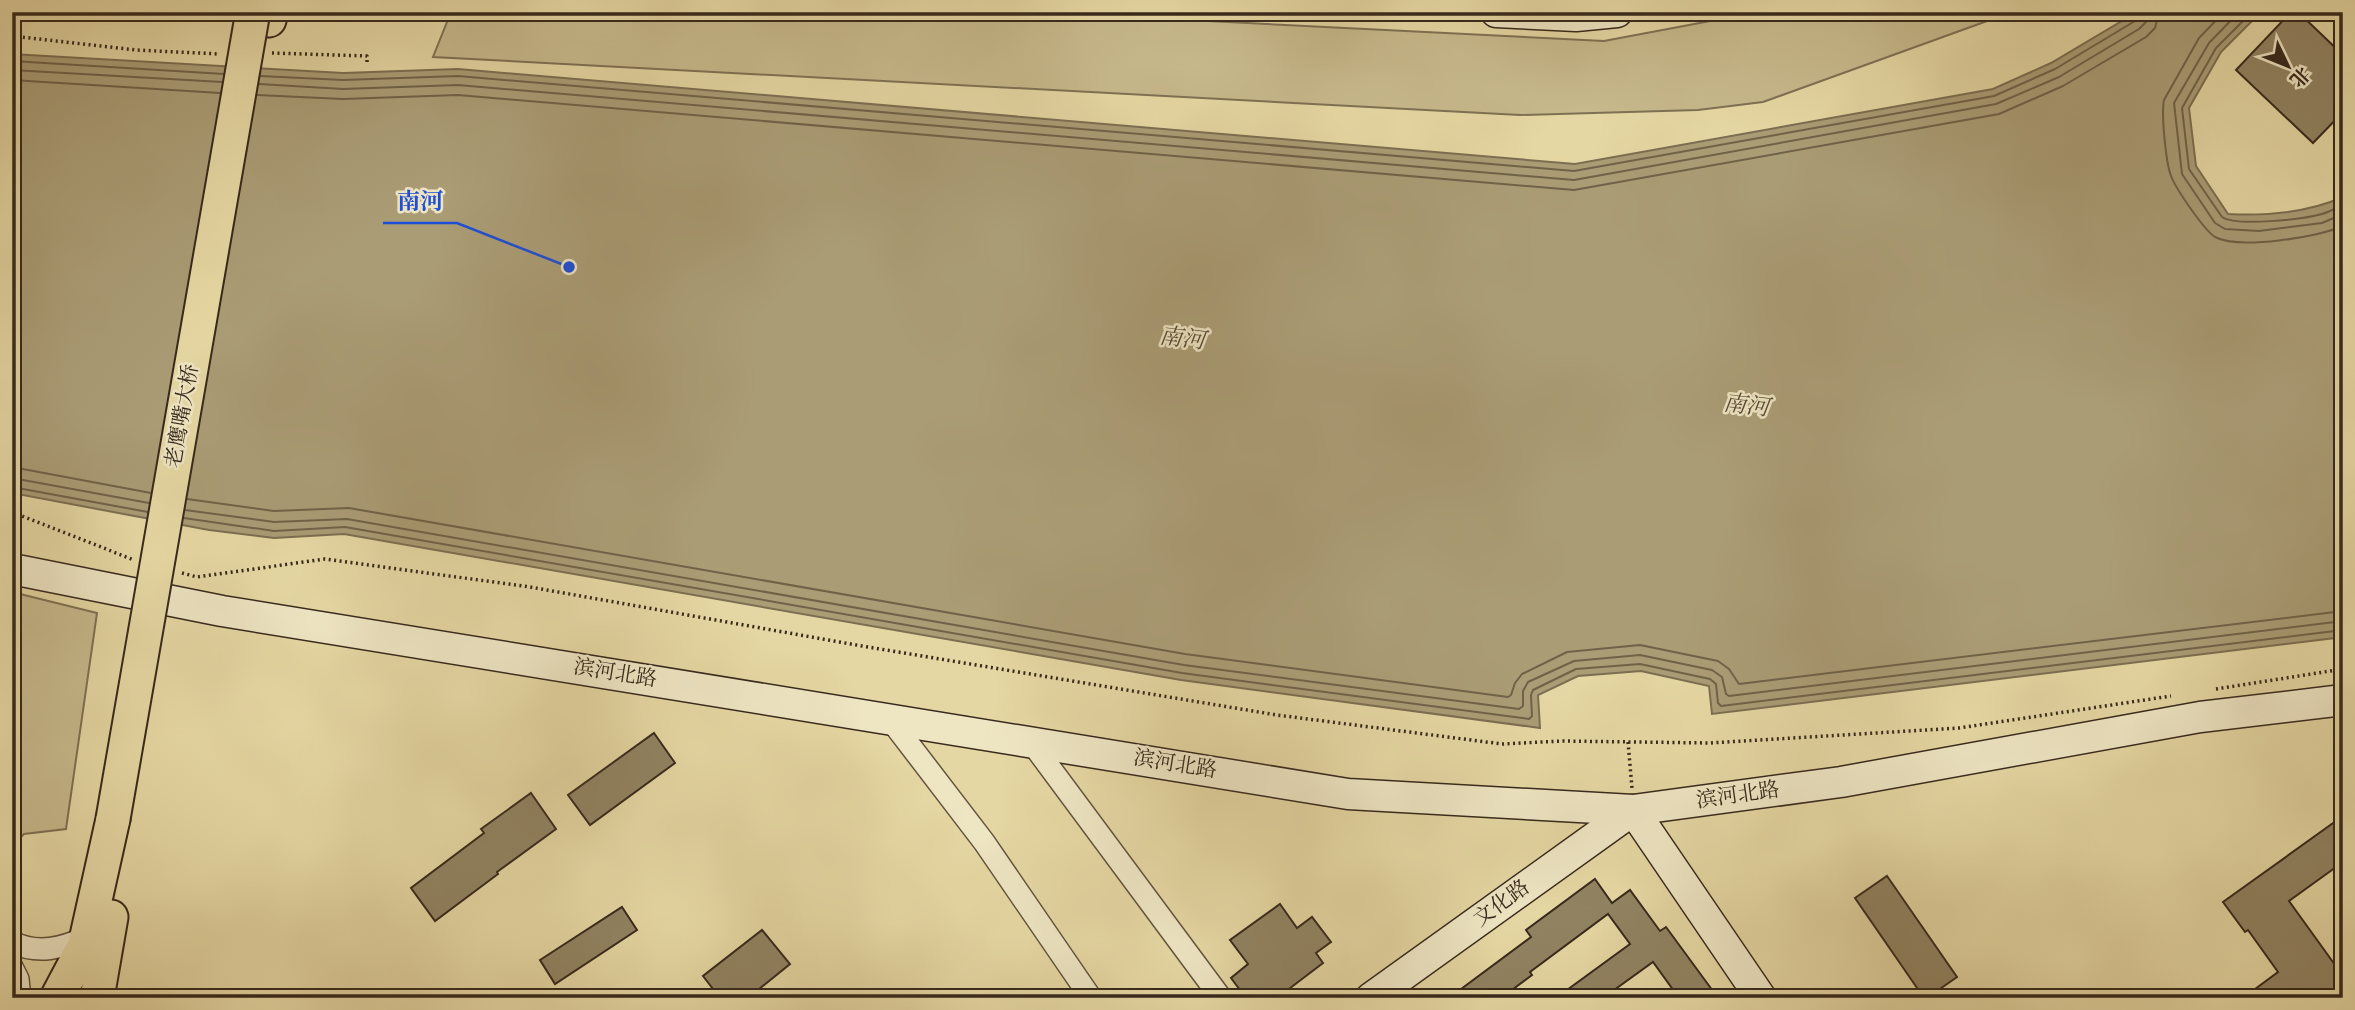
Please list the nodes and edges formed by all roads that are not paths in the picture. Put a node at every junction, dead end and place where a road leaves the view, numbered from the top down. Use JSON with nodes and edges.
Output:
{"nodes":[{"id":1,"x":1496,"y":12,"type":"edge"},
{"id":2,"x":1617,"y":12,"type":"edge"},
{"id":3,"x":1577,"y":14,"type":"edge"},
{"id":4,"x":261,"y":16,"type":"edge"},
{"id":5,"x":12,"y":569,"type":"edge"},
{"id":6,"x":2343,"y":700,"type":"edge"},
{"id":7,"x":889,"y":718,"type":"junction"},
{"id":8,"x":1031,"y":741,"type":"junction"},
{"id":9,"x":1633,"y":810,"type":"junction"},
{"id":10,"x":121,"y":820,"type":"junction"},
{"id":11,"x":87,"y":937,"type":"junction"},
{"id":12,"x":12,"y":942,"type":"edge"},
{"id":13,"x":12,"y":968,"type":"edge"},
{"id":14,"x":20,"y":998,"type":"edge"},
{"id":15,"x":57,"y":998,"type":"edge"},
{"id":16,"x":97,"y":998,"type":"edge"},
{"id":17,"x":1091,"y":998,"type":"edge"},
{"id":18,"x":1221,"y":998,"type":"edge"},
{"id":19,"x":1371,"y":998,"type":"edge"},
{"id":20,"x":1761,"y":998,"type":"edge"}],
"edges":[{"from":1,"to":3,"type":"street"},
{"from":2,"to":3,"type":"street"},
{"from":4,"to":10,"type":"main road","name":"老鹰嘴大桥"},
{"from":5,"to":7,"type":"street","name":"滨河北路"},
{"from":6,"to":9,"type":"street","name":"滨河北路"},
{"from":7,"to":8,"type":"street","name":"滨河北路"},
{"from":7,"to":17,"type":"street"},
{"from":8,"to":9,"type":"street","name":"滨河北路"},
{"from":8,"to":18,"type":"street"},
{"from":9,"to":19,"type":"street","name":"文化路"},
{"from":9,"to":20,"type":"street"},
{"from":10,"to":11,"type":"main road"},
{"from":10,"to":16,"type":"main road"},
{"from":11,"to":12,"type":"street"},
{"from":11,"to":15,"type":"main road"},
{"from":13,"to":14,"type":"street"}]}
